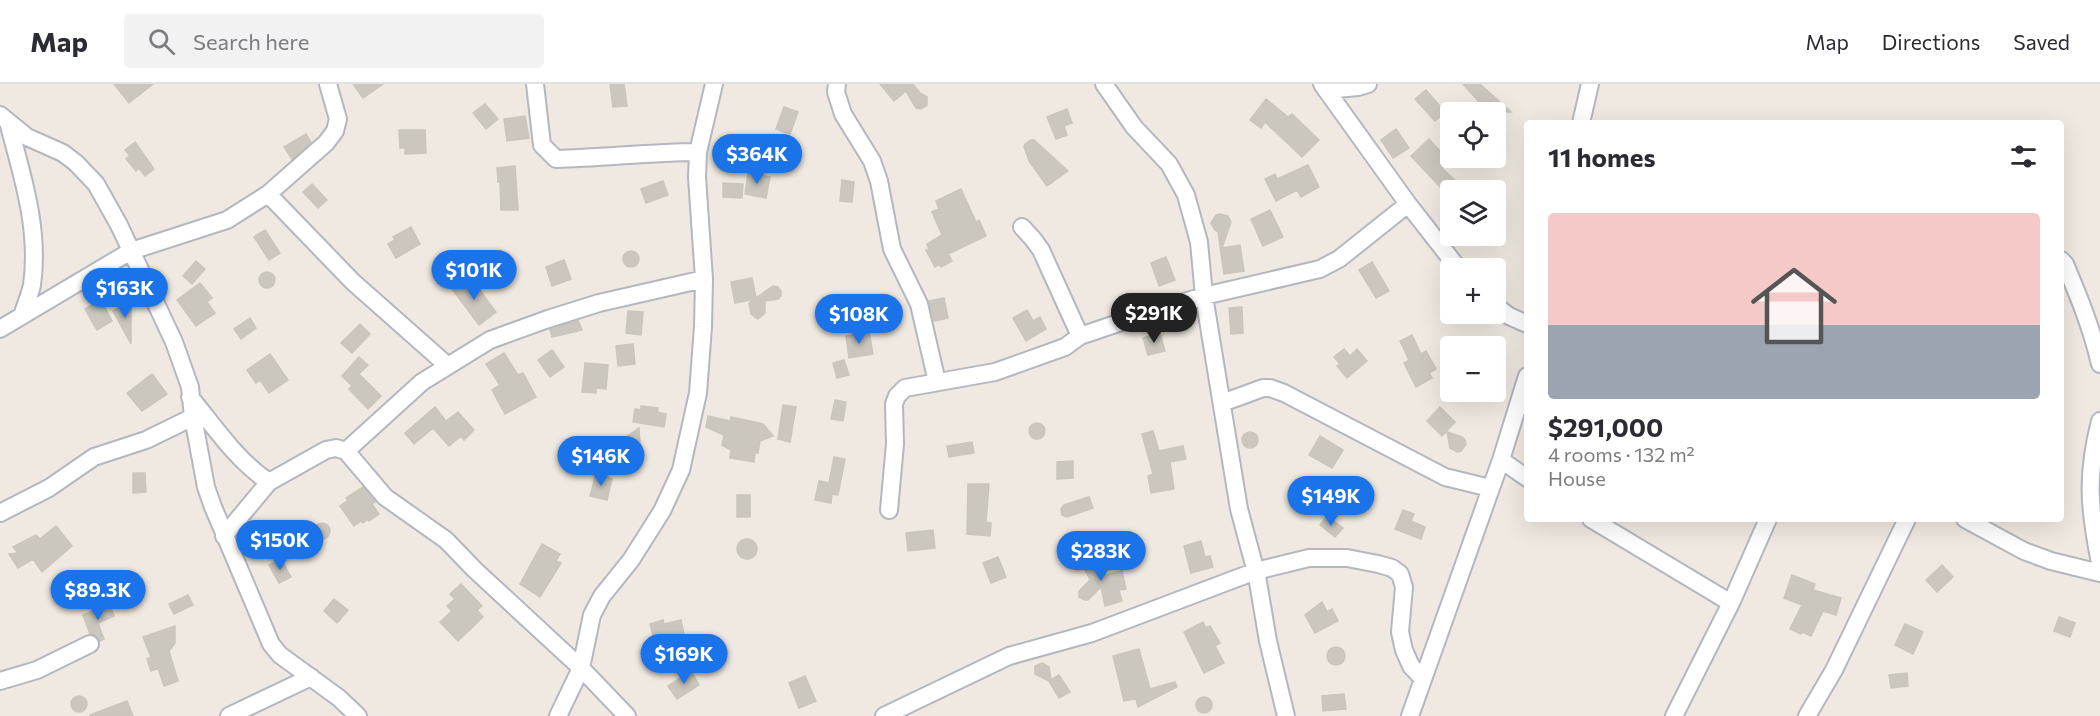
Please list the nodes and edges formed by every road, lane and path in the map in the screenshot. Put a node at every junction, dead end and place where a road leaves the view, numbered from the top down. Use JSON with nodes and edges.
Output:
{"nodes":[{"id":1,"x":328,"y":84,"type":"edge"},
{"id":2,"x":535,"y":84,"type":"edge"},
{"id":3,"x":714,"y":84,"type":"edge"},
{"id":4,"x":837,"y":84,"type":"edge"},
{"id":5,"x":1104,"y":84,"type":"edge"},
{"id":6,"x":1368,"y":84,"type":"edge"},
{"id":7,"x":1590,"y":84,"type":"edge"},
{"id":8,"x":1324,"y":87,"type":"edge"},
{"id":9,"x":4,"y":118,"type":"edge"},
{"id":10,"x":1582,"y":120,"type":"edge"},
{"id":11,"x":698,"y":152,"type":"junction"},
{"id":12,"x":268,"y":194,"type":"junction"},
{"id":13,"x":1408,"y":204,"type":"junction"},
{"id":14,"x":1022,"y":227,"type":"dead end"},
{"id":15,"x":131,"y":252,"type":"junction"},
{"id":16,"x":1450,"y":258,"type":"edge"},
{"id":17,"x":2064,"y":263,"type":"edge"},
{"id":18,"x":705,"y":279,"type":"junction"},
{"id":19,"x":1204,"y":296,"type":"junction"},
{"id":20,"x":1506,"y":314,"type":"edge"},
{"id":21,"x":22,"y":316,"type":"junction"},
{"id":22,"x":1524,"y":323,"type":"edge"},
{"id":23,"x":0,"y":329,"type":"edge"},
{"id":24,"x":1080,"y":336,"type":"junction"},
{"id":25,"x":2100,"y":364,"type":"edge"},
{"id":26,"x":448,"y":366,"type":"junction"},
{"id":27,"x":937,"y":382,"type":"junction"},
{"id":28,"x":1524,"y":386,"type":"edge"},
{"id":29,"x":190,"y":396,"type":"junction"},
{"id":30,"x":1222,"y":403,"type":"junction"},
{"id":31,"x":193,"y":417,"type":"junction"},
{"id":32,"x":2100,"y":421,"type":"edge"},
{"id":33,"x":346,"y":451,"type":"junction"},
{"id":34,"x":1501,"y":460,"type":"junction"},
{"id":35,"x":1524,"y":476,"type":"edge"},
{"id":36,"x":268,"y":482,"type":"junction"},
{"id":37,"x":1491,"y":488,"type":"junction"},
{"id":38,"x":889,"y":510,"type":"dead end"},
{"id":39,"x":0,"y":513,"type":"edge"},
{"id":40,"x":1596,"y":522,"type":"edge"},
{"id":41,"x":1767,"y":522,"type":"edge"},
{"id":42,"x":1906,"y":522,"type":"edge"},
{"id":43,"x":1971,"y":522,"type":"edge"},
{"id":44,"x":224,"y":536,"type":"junction"},
{"id":45,"x":2100,"y":563,"type":"edge"},
{"id":46,"x":1256,"y":572,"type":"junction"},
{"id":47,"x":2100,"y":573,"type":"edge"},
{"id":48,"x":1731,"y":603,"type":"junction"},
{"id":49,"x":90,"y":645,"type":"dead end"},
{"id":50,"x":581,"y":669,"type":"junction"},
{"id":51,"x":311,"y":676,"type":"junction"},
{"id":52,"x":1423,"y":679,"type":"junction"},
{"id":53,"x":0,"y":681,"type":"edge"},
{"id":54,"x":229,"y":716,"type":"edge"},
{"id":55,"x":358,"y":716,"type":"edge"},
{"id":56,"x":558,"y":716,"type":"edge"},
{"id":57,"x":627,"y":716,"type":"edge"},
{"id":58,"x":884,"y":716,"type":"edge"},
{"id":59,"x":1286,"y":716,"type":"edge"},
{"id":60,"x":1410,"y":716,"type":"edge"},
{"id":61,"x":1675,"y":716,"type":"edge"},
{"id":62,"x":1807,"y":716,"type":"edge"}],
"edges":[{"from":1,"to":12,"type":"street"},
{"from":2,"to":11,"type":"street"},
{"from":3,"to":11,"type":"street"},
{"from":4,"to":27,"type":"street"},
{"from":5,"to":19,"type":"street"},
{"from":6,"to":8,"type":"street"},
{"from":7,"to":10,"type":"street"},
{"from":8,"to":13,"type":"street"},
{"from":9,"to":15,"type":"street"},
{"from":9,"to":21,"type":"street"},
{"from":11,"to":18,"type":"street"},
{"from":12,"to":15,"type":"street"},
{"from":12,"to":26,"type":"street"},
{"from":13,"to":16,"type":"street"},
{"from":13,"to":19,"type":"street"},
{"from":14,"to":24,"type":"street"},
{"from":15,"to":21,"type":"street"},
{"from":15,"to":29,"type":"street"},
{"from":17,"to":25,"type":"street"},
{"from":18,"to":26,"type":"street"},
{"from":18,"to":50,"type":"street"},
{"from":19,"to":24,"type":"street"},
{"from":19,"to":30,"type":"street"},
{"from":20,"to":22,"type":"street"},
{"from":21,"to":23,"type":"street"},
{"from":24,"to":27,"type":"street"},
{"from":26,"to":33,"type":"street"},
{"from":27,"to":38,"type":"street"},
{"from":28,"to":34,"type":"street"},
{"from":29,"to":31,"type":"street"},
{"from":29,"to":36,"type":"street"},
{"from":30,"to":37,"type":"street"},
{"from":30,"to":46,"type":"street"},
{"from":31,"to":39,"type":"street"},
{"from":31,"to":44,"type":"street"},
{"from":32,"to":45,"type":"street"},
{"from":33,"to":36,"type":"street"},
{"from":33,"to":50,"type":"street"},
{"from":34,"to":35,"type":"street"},
{"from":34,"to":37,"type":"street"},
{"from":36,"to":44,"type":"street"},
{"from":37,"to":52,"type":"street"},
{"from":40,"to":48,"type":"street"},
{"from":41,"to":48,"type":"street"},
{"from":42,"to":62,"type":"street"},
{"from":43,"to":47,"type":"street"},
{"from":44,"to":51,"type":"street"},
{"from":46,"to":52,"type":"street"},
{"from":46,"to":58,"type":"street"},
{"from":46,"to":59,"type":"street"},
{"from":48,"to":61,"type":"street"},
{"from":49,"to":53,"type":"street"},
{"from":50,"to":56,"type":"street"},
{"from":50,"to":57,"type":"street"},
{"from":51,"to":54,"type":"street"},
{"from":51,"to":55,"type":"street"},
{"from":52,"to":60,"type":"street"}]}
